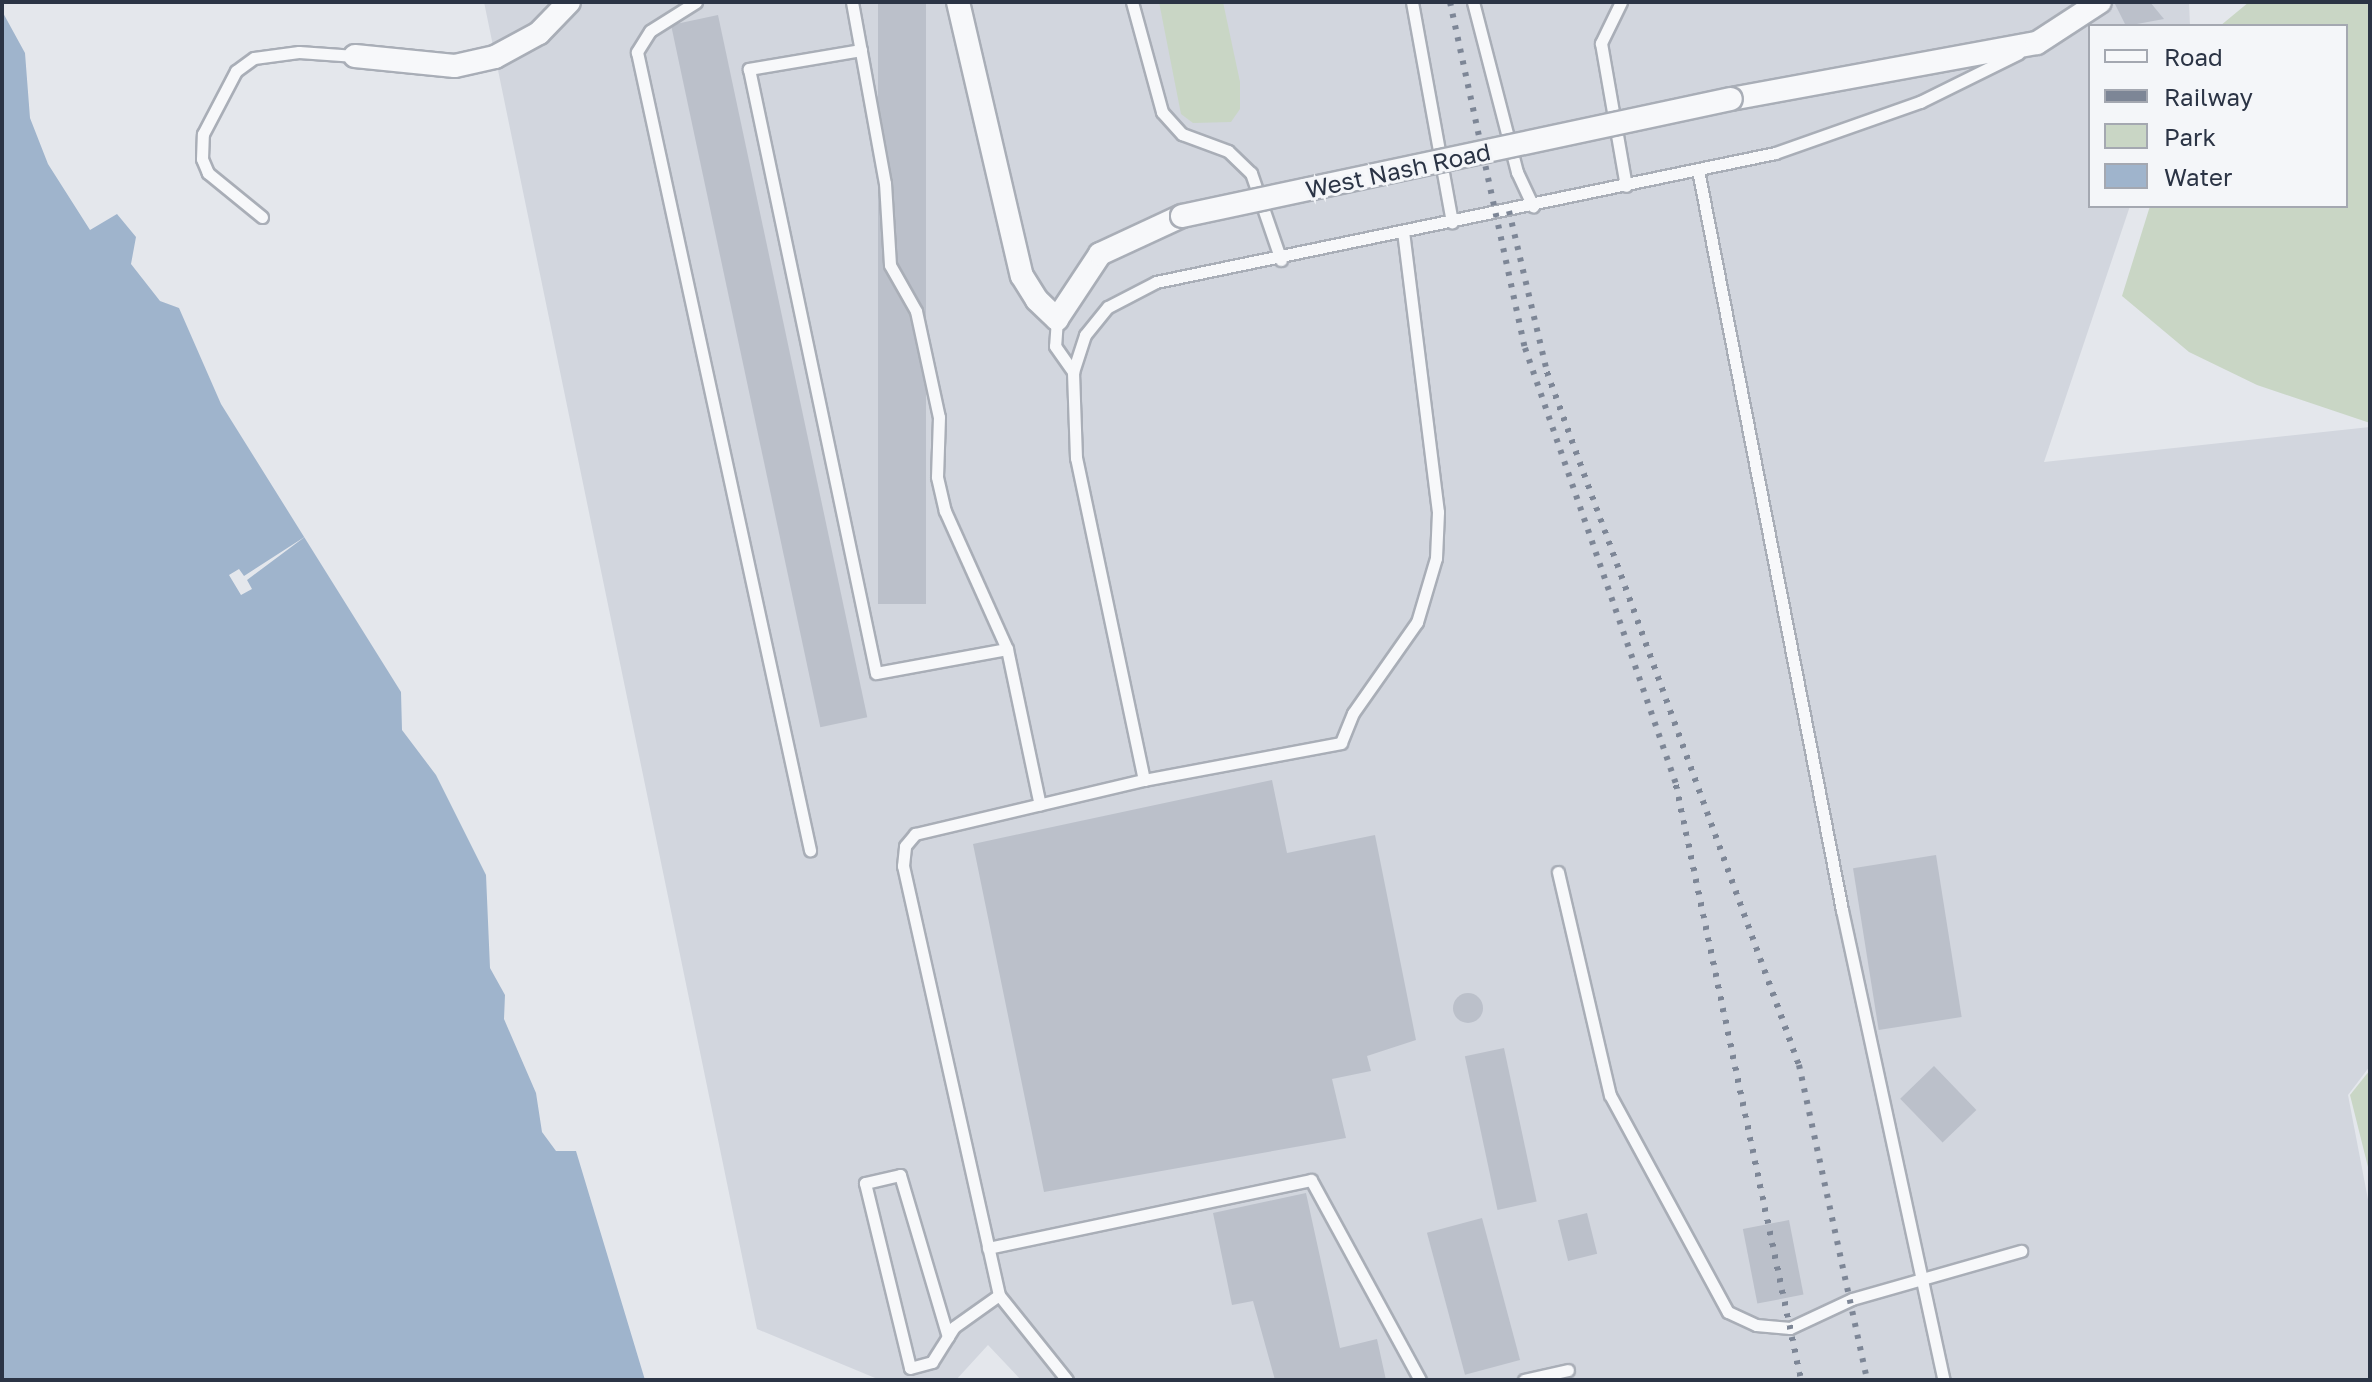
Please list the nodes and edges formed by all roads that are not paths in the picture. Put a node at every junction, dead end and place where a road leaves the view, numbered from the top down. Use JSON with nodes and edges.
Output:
{"nodes":[{"id":1,"x":569,"y":2,"type":"edge"},
{"id":2,"x":696,"y":2,"type":"edge"},
{"id":3,"x":852,"y":2,"type":"edge"},
{"id":4,"x":958,"y":2,"type":"edge"},
{"id":5,"x":1132,"y":2,"type":"edge"},
{"id":6,"x":1412,"y":2,"type":"edge"},
{"id":7,"x":1473,"y":2,"type":"edge"},
{"id":8,"x":1621,"y":2,"type":"edge"},
{"id":9,"x":2100,"y":2,"type":"edge"},
{"id":10,"x":2037,"y":43,"type":"junction"},
{"id":11,"x":861,"y":50,"type":"junction"},
{"id":12,"x":355,"y":56,"type":"joint"},
{"id":13,"x":1698,"y":170,"type":"junction"},
{"id":14,"x":1626,"y":186,"type":"junction"},
{"id":15,"x":1533,"y":206,"type":"junction"},
{"id":16,"x":262,"y":217,"type":"dead end"},
{"id":17,"x":1452,"y":222,"type":"junction"},
{"id":18,"x":1403,"y":231,"type":"junction"},
{"id":19,"x":1281,"y":260,"type":"junction"},
{"id":20,"x":1057,"y":319,"type":"junction"},
{"id":21,"x":1073,"y":372,"type":"junction"},
{"id":22,"x":1007,"y":649,"type":"junction"},
{"id":23,"x":1144,"y":780,"type":"junction"},
{"id":24,"x":1040,"y":805,"type":"junction"},
{"id":25,"x":810,"y":850,"type":"dead end"},
{"id":26,"x":1558,"y":872,"type":"dead end"},
{"id":27,"x":988,"y":1248,"type":"junction"},
{"id":28,"x":2021,"y":1251,"type":"dead end"},
{"id":29,"x":1922,"y":1277,"type":"junction"},
{"id":30,"x":999,"y":1295,"type":"junction"},
{"id":31,"x":948,"y":1337,"type":"junction"},
{"id":32,"x":1568,"y":1370,"type":"dead end"},
{"id":33,"x":1067,"y":1380,"type":"edge"},
{"id":34,"x":1420,"y":1380,"type":"edge"},
{"id":35,"x":1524,"y":1380,"type":"edge"},
{"id":36,"x":1944,"y":1380,"type":"edge"}],
"edges":[{"from":1,"to":12,"type":"street"},
{"from":2,"to":25,"type":"lane"},
{"from":3,"to":11,"type":"lane"},
{"from":4,"to":20,"type":"street"},
{"from":5,"to":19,"type":"lane"},
{"from":6,"to":17,"type":"lane"},
{"from":7,"to":15,"type":"lane"},
{"from":8,"to":14,"type":"lane"},
{"from":9,"to":10,"type":"street","name":"West Nash Road"},
{"from":10,"to":13,"type":"lane"},
{"from":10,"to":20,"type":"street","name":"West Nash Road","bridge":true},
{"from":11,"to":22,"type":"lane"},
{"from":11,"to":22,"type":"lane"},
{"from":12,"to":16,"type":"lane"},
{"from":13,"to":14,"type":"lane"},
{"from":13,"to":29,"type":"lane"},
{"from":14,"to":15,"type":"lane"},
{"from":15,"to":17,"type":"lane"},
{"from":17,"to":18,"type":"lane"},
{"from":18,"to":19,"type":"lane"},
{"from":18,"to":23,"type":"lane"},
{"from":19,"to":21,"type":"lane"},
{"from":20,"to":21,"type":"lane"},
{"from":21,"to":23,"type":"lane"},
{"from":22,"to":24,"type":"lane"},
{"from":23,"to":24,"type":"lane"},
{"from":24,"to":27,"type":"lane"},
{"from":26,"to":29,"type":"lane"},
{"from":27,"to":30,"type":"lane"},
{"from":27,"to":34,"type":"lane"},
{"from":28,"to":29,"type":"lane"},
{"from":29,"to":36,"type":"lane"},
{"from":30,"to":31,"type":"lane"},
{"from":30,"to":33,"type":"lane"},
{"from":31,"to":31,"type":"lane"},
{"from":32,"to":35,"type":"lane"}]}
